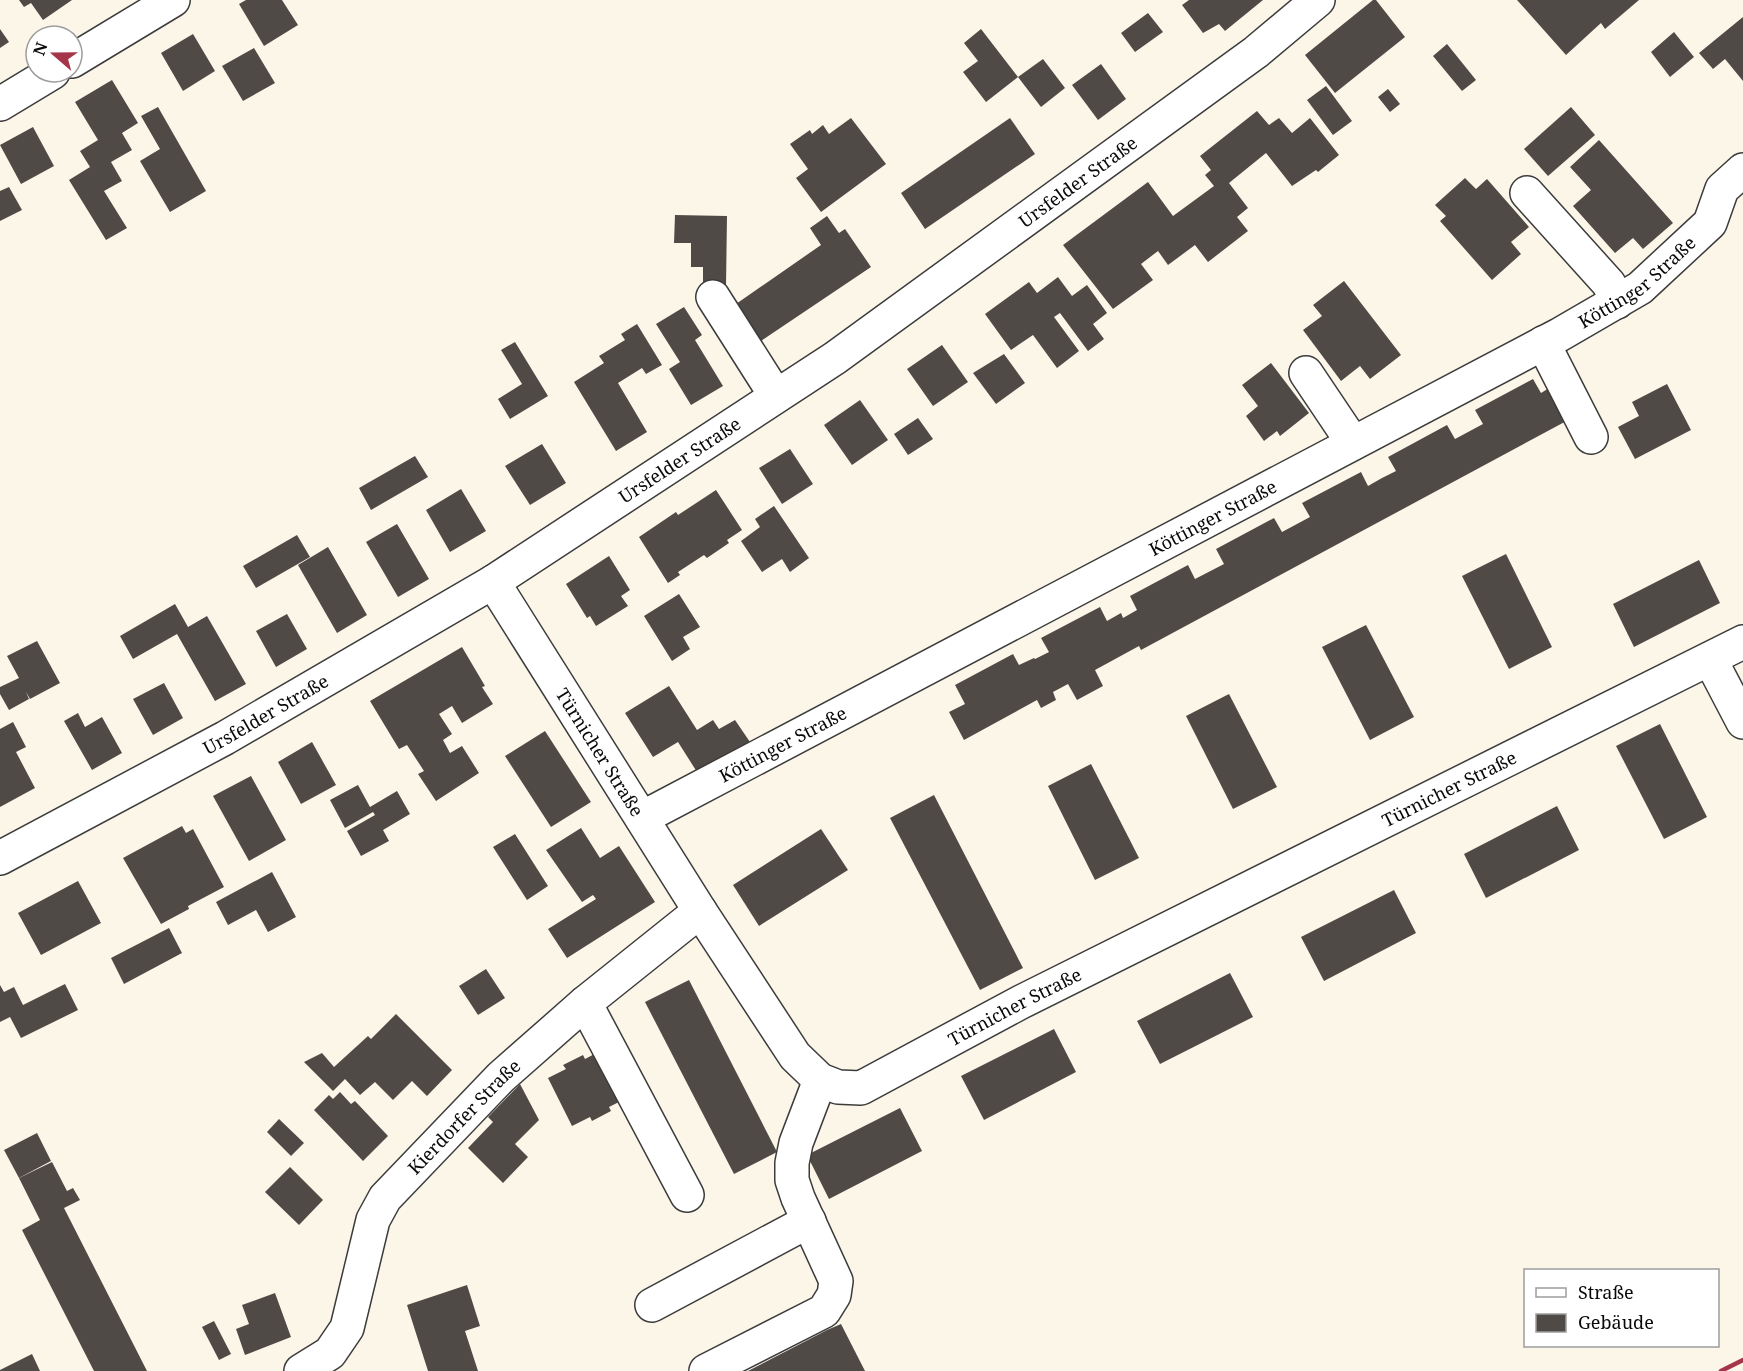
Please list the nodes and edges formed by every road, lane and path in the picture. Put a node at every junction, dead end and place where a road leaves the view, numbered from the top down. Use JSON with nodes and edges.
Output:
{"nodes":[{"id":1,"x":172,"y":0,"type":"edge"},
{"id":2,"x":1318,"y":0,"type":"edge"},
{"id":3,"x":84,"y":54,"type":"edge"},
{"id":4,"x":33,"y":84,"type":"edge"},
{"id":5,"x":0,"y":104,"type":"edge"},
{"id":6,"x":1743,"y":170,"type":"edge"},
{"id":7,"x":1527,"y":193,"type":"dead end"},
{"id":8,"x":713,"y":297,"type":"dead end"},
{"id":9,"x":1617,"y":302,"type":"junction"},
{"id":10,"x":1543,"y":343,"type":"junction"},
{"id":11,"x":1306,"y":373,"type":"dead end"},
{"id":12,"x":776,"y":396,"type":"junction"},
{"id":13,"x":1591,"y":437,"type":"dead end"},
{"id":14,"x":1353,"y":443,"type":"junction"},
{"id":15,"x":493,"y":582,"type":"junction"},
{"id":16,"x":1743,"y":642,"type":"edge"},
{"id":17,"x":1710,"y":659,"type":"junction"},
{"id":18,"x":1743,"y":722,"type":"edge"},
{"id":19,"x":642,"y":818,"type":"junction"},
{"id":20,"x":0,"y":858,"type":"edge"},
{"id":21,"x":700,"y":911,"type":"junction"},
{"id":22,"x":585,"y":1003,"type":"junction"},
{"id":23,"x":820,"y":1080,"type":"junction"},
{"id":24,"x":687,"y":1195,"type":"dead end"},
{"id":25,"x":809,"y":1221,"type":"junction"},
{"id":26,"x":652,"y":1305,"type":"dead end"},
{"id":27,"x":301,"y":1371,"type":"edge"},
{"id":28,"x":706,"y":1371,"type":"edge"}],
"edges":[{"from":1,"to":3,"type":"street"},
{"from":2,"to":12,"type":"street","name":"Ursfelder Straße"},
{"from":4,"to":5,"type":"street"},
{"from":6,"to":9,"type":"street","name":"Köttinger Straße"},
{"from":7,"to":9,"type":"street"},
{"from":8,"to":12,"type":"street"},
{"from":9,"to":10,"type":"street","name":"Köttinger Straße"},
{"from":10,"to":13,"type":"street"},
{"from":10,"to":14,"type":"street","name":"Köttinger Straße"},
{"from":11,"to":14,"type":"street"},
{"from":12,"to":15,"type":"street","name":"Ursfelder Straße"},
{"from":14,"to":19,"type":"street","name":"Köttinger Straße"},
{"from":15,"to":19,"type":"street","name":"Türnicher Straße"},
{"from":15,"to":20,"type":"street","name":"Ursfelder Straße"},
{"from":16,"to":17,"type":"street","name":"Türnicher Straße"},
{"from":17,"to":18,"type":"street"},
{"from":17,"to":23,"type":"street","name":"Türnicher Straße"},
{"from":19,"to":21,"type":"street","name":"Türnicher Straße"},
{"from":21,"to":22,"type":"street","name":"Kierdorfer Straße"},
{"from":21,"to":23,"type":"street","name":"Türnicher Straße"},
{"from":22,"to":24,"type":"street"},
{"from":22,"to":27,"type":"street","name":"Kierdorfer Straße"},
{"from":23,"to":25,"type":"street"},
{"from":25,"to":26,"type":"street"},
{"from":25,"to":28,"type":"street"}]}
